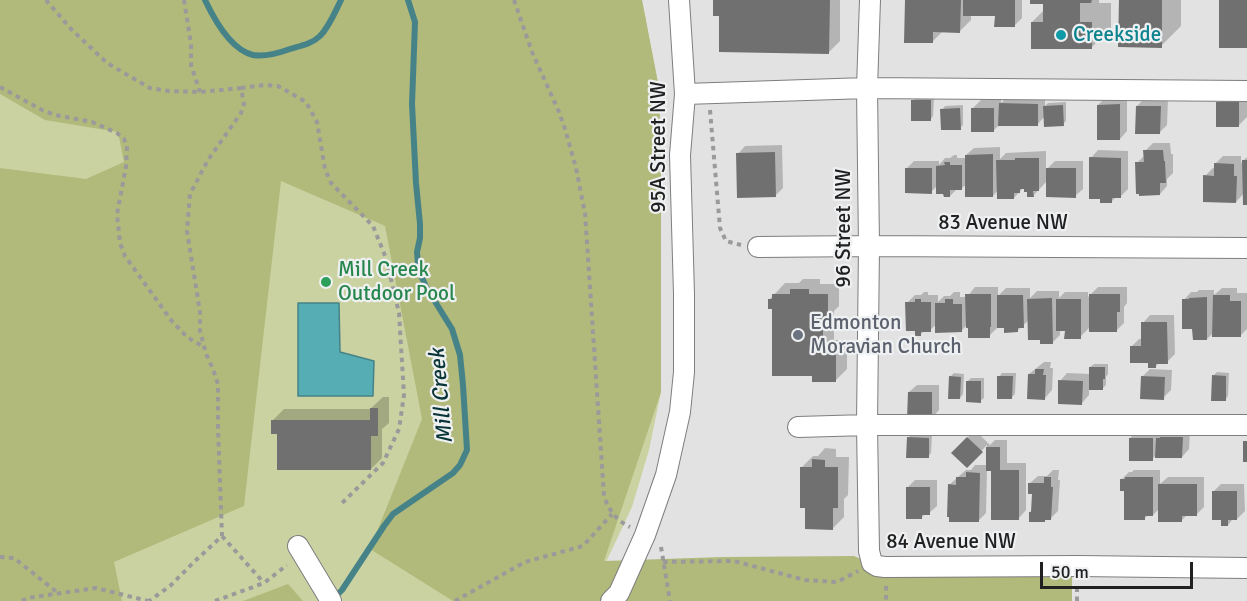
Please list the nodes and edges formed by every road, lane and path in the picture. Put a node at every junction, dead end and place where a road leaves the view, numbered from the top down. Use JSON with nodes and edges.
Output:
{"nodes":[{"id":1,"x":46,"y":0,"type":"edge"},
{"id":2,"x":184,"y":0,"type":"edge"},
{"id":3,"x":514,"y":0,"type":"edge"},
{"id":4,"x":679,"y":0,"type":"edge"},
{"id":5,"x":870,"y":0,"type":"edge"},
{"id":6,"x":0,"y":87,"type":"edge"},
{"id":7,"x":242,"y":88,"type":"junction"},
{"id":8,"x":867,"y":88,"type":"junction"},
{"id":9,"x":1247,"y":91,"type":"edge"},
{"id":10,"x":200,"y":92,"type":"junction"},
{"id":11,"x":685,"y":94,"type":"junction"},
{"id":12,"x":709,"y":100,"type":"dead end"},
{"id":13,"x":869,"y":246,"type":"junction"},
{"id":14,"x":758,"y":247,"type":"joint"},
{"id":15,"x":1247,"y":248,"type":"edge"},
{"id":16,"x":204,"y":348,"type":"junction"},
{"id":17,"x":867,"y":425,"type":"junction"},
{"id":18,"x":1247,"y":425,"type":"edge"},
{"id":19,"x":798,"y":427,"type":"dead end"},
{"id":20,"x":340,"y":505,"type":"dead end"},
{"id":21,"x":612,"y":514,"type":"junction"},
{"id":22,"x":645,"y":535,"type":"junction"},
{"id":23,"x":222,"y":536,"type":"junction"},
{"id":24,"x":300,"y":550,"type":"joint"},
{"id":25,"x":0,"y":557,"type":"edge"},
{"id":26,"x":663,"y":562,"type":"junction"},
{"id":27,"x":872,"y":563,"type":"joint"},
{"id":28,"x":1247,"y":568,"type":"edge"},
{"id":29,"x":837,"y":582,"type":"dead end"},
{"id":30,"x":264,"y":583,"type":"junction"},
{"id":31,"x":58,"y":593,"type":"junction"},
{"id":32,"x":22,"y":601,"type":"edge"},
{"id":33,"x":149,"y":601,"type":"edge"},
{"id":34,"x":215,"y":601,"type":"edge"},
{"id":35,"x":331,"y":601,"type":"edge"},
{"id":36,"x":454,"y":601,"type":"edge"},
{"id":37,"x":611,"y":601,"type":"edge"},
{"id":38,"x":670,"y":601,"type":"edge"}],
"edges":[{"from":1,"to":10,"type":"path"},
{"from":2,"to":10,"type":"path"},
{"from":3,"to":21,"type":"path"},
{"from":4,"to":11,"type":"street","name":"95A Street NW"},
{"from":5,"to":8,"type":"street","name":"96 Street NW"},
{"from":6,"to":16,"type":"path"},
{"from":7,"to":10,"type":"path"},
{"from":7,"to":16,"type":"path"},
{"from":7,"to":20,"type":"path"},
{"from":8,"to":9,"type":"street"},
{"from":8,"to":11,"type":"street"},
{"from":8,"to":13,"type":"street","name":"96 Street NW"},
{"from":11,"to":22,"type":"street","name":"95A Street NW"},
{"from":12,"to":14,"type":"path"},
{"from":13,"to":14,"type":"street","name":"83 Avenue NW"},
{"from":13,"to":15,"type":"street","name":"83 Avenue NW"},
{"from":13,"to":17,"type":"street","name":"96 Street NW"},
{"from":16,"to":23,"type":"path"},
{"from":17,"to":18,"type":"street"},
{"from":17,"to":19,"type":"street"},
{"from":17,"to":27,"type":"street","name":"96 Street NW"},
{"from":21,"to":22,"type":"path"},
{"from":21,"to":36,"type":"path"},
{"from":22,"to":26,"type":"path"},
{"from":22,"to":37,"type":"street","name":"95A Street NW"},
{"from":23,"to":30,"type":"path"},
{"from":23,"to":33,"type":"path"},
{"from":24,"to":30,"type":"path"},
{"from":24,"to":35,"type":"street"},
{"from":25,"to":31,"type":"path"},
{"from":26,"to":29,"type":"path"},
{"from":26,"to":38,"type":"path"},
{"from":27,"to":28,"type":"street","name":"84 Avenue NW"},
{"from":30,"to":34,"type":"path"},
{"from":31,"to":32,"type":"path"},
{"from":31,"to":33,"type":"path"}]}
